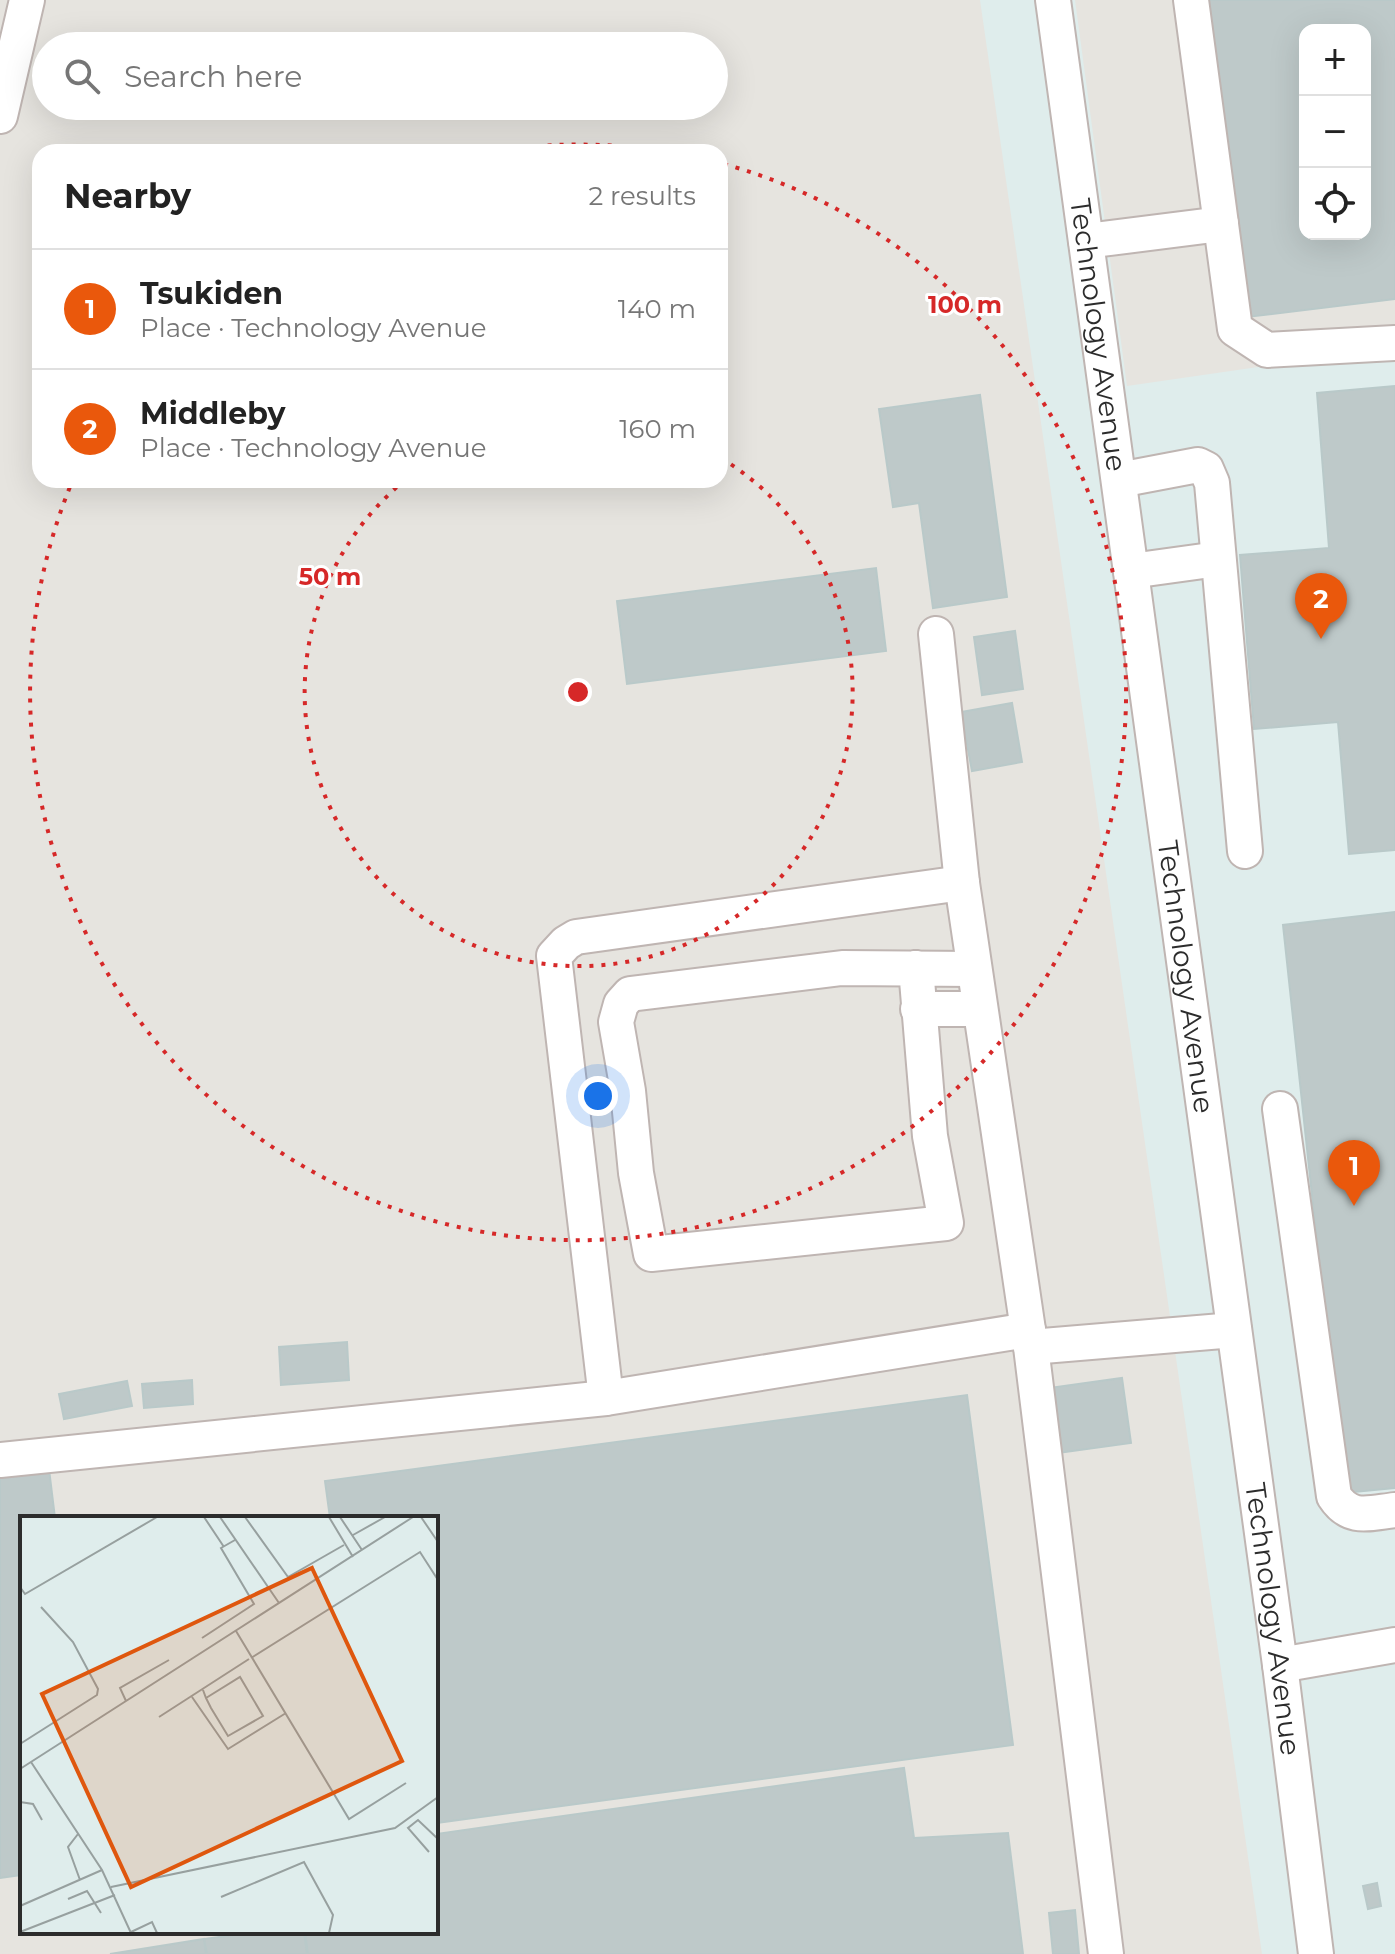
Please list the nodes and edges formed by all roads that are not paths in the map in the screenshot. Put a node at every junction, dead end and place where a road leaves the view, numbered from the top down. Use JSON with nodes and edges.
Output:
{"nodes":[{"id":1,"x":27,"y":0,"type":"edge"},
{"id":2,"x":1053,"y":0,"type":"edge"},
{"id":3,"x":1191,"y":0,"type":"edge"},
{"id":4,"x":0,"y":116,"type":"edge"},
{"id":5,"x":1221,"y":224,"type":"junction"},
{"id":6,"x":1086,"y":241,"type":"junction"},
{"id":7,"x":1395,"y":343,"type":"edge"},
{"id":8,"x":1119,"y":480,"type":"junction"},
{"id":9,"x":1218,"y":559,"type":"junction"},
{"id":10,"x":1131,"y":571,"type":"junction"},
{"id":11,"x":936,"y":634,"type":"dead end"},
{"id":12,"x":1245,"y":851,"type":"dead end"},
{"id":13,"x":962,"y":883,"type":"junction"},
{"id":14,"x":916,"y":968,"type":"junction"},
{"id":15,"x":974,"y":969,"type":"junction"},
{"id":16,"x":918,"y":1009,"type":"junction"},
{"id":17,"x":980,"y":1009,"type":"junction"},
{"id":18,"x":1280,"y":1109,"type":"dead end"},
{"id":19,"x":1234,"y":1330,"type":"junction"},
{"id":20,"x":1030,"y":1338,"type":"junction"},
{"id":21,"x":606,"y":1398,"type":"junction"},
{"id":22,"x":0,"y":1460,"type":"edge"},
{"id":23,"x":1395,"y":1510,"type":"edge"},
{"id":24,"x":1395,"y":1645,"type":"edge"},
{"id":25,"x":1280,"y":1665,"type":"junction"},
{"id":26,"x":1106,"y":1954,"type":"edge"},
{"id":27,"x":1316,"y":1954,"type":"edge"}],
"edges":[{"from":1,"to":4,"type":"street"},
{"from":2,"to":6,"type":"street","name":"Technology Avenue"},
{"from":3,"to":5,"type":"street"},
{"from":5,"to":6,"type":"street"},
{"from":5,"to":7,"type":"street"},
{"from":6,"to":8,"type":"street","name":"Technology Avenue"},
{"from":8,"to":9,"type":"street"},
{"from":8,"to":10,"type":"street","name":"Technology Avenue"},
{"from":9,"to":10,"type":"street"},
{"from":9,"to":12,"type":"street"},
{"from":10,"to":19,"type":"street","name":"Technology Avenue"},
{"from":11,"to":13,"type":"street"},
{"from":13,"to":15,"type":"street"},
{"from":13,"to":21,"type":"street"},
{"from":14,"to":15,"type":"street"},
{"from":14,"to":16,"type":"street"},
{"from":14,"to":16,"type":"street"},
{"from":15,"to":17,"type":"street"},
{"from":16,"to":17,"type":"street"},
{"from":17,"to":20,"type":"street"},
{"from":18,"to":23,"type":"street"},
{"from":19,"to":20,"type":"street"},
{"from":19,"to":25,"type":"street","name":"Technology Avenue"},
{"from":20,"to":21,"type":"street"},
{"from":20,"to":26,"type":"street"},
{"from":21,"to":22,"type":"street"},
{"from":24,"to":25,"type":"street"},
{"from":25,"to":27,"type":"street","name":"Technology Avenue"}]}
